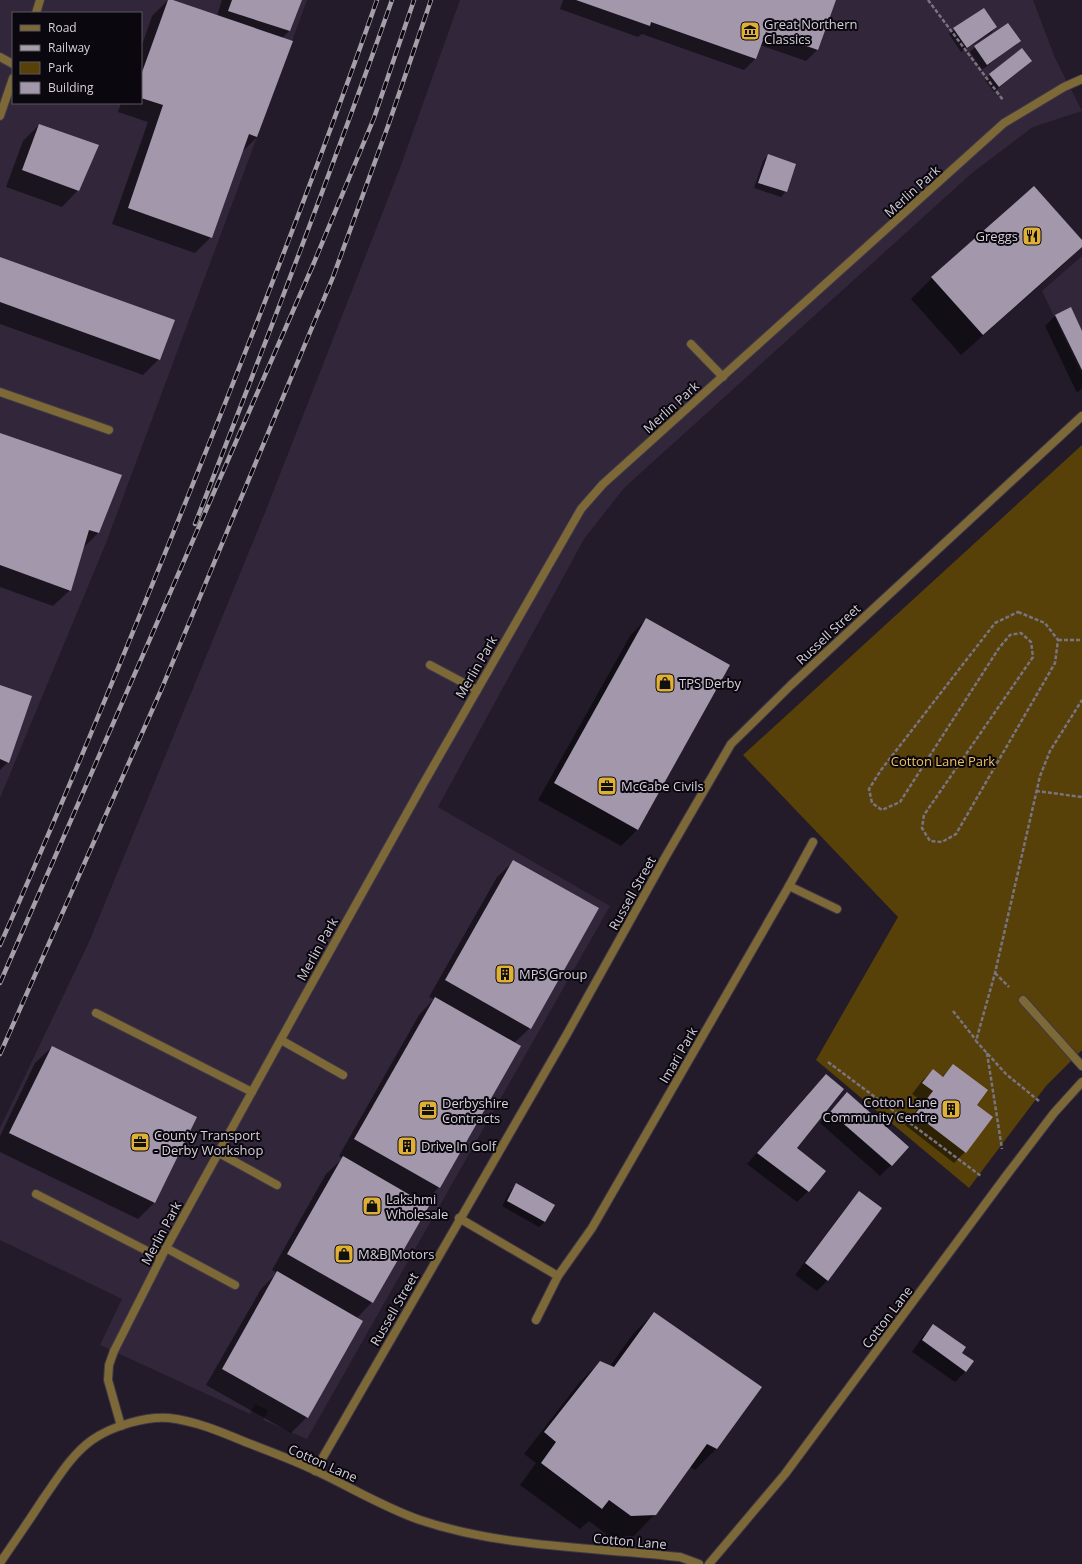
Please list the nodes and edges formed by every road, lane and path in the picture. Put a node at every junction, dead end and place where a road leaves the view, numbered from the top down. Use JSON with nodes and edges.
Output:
{"nodes":[{"id":1,"x":40,"y":0,"type":"edge"},
{"id":2,"x":928,"y":0,"type":"edge"},
{"id":3,"x":36,"y":12,"type":"edge"},
{"id":4,"x":0,"y":57,"type":"edge"},
{"id":5,"x":12,"y":63,"type":"edge"},
{"id":6,"x":1082,"y":79,"type":"edge"},
{"id":7,"x":12,"y":81,"type":"edge"},
{"id":8,"x":0,"y":116,"type":"edge"},
{"id":9,"x":1015,"y":117,"type":"junction"},
{"id":10,"x":691,"y":344,"type":"dead end"},
{"id":11,"x":723,"y":377,"type":"junction"},
{"id":12,"x":0,"y":392,"type":"edge"},
{"id":13,"x":1082,"y":416,"type":"edge"},
{"id":14,"x":109,"y":430,"type":"dead end"},
{"id":15,"x":1058,"y":640,"type":"junction"},
{"id":16,"x":1082,"y":640,"type":"edge"},
{"id":17,"x":430,"y":665,"type":"dead end"},
{"id":18,"x":477,"y":690,"type":"junction"},
{"id":19,"x":1082,"y":700,"type":"edge"},
{"id":20,"x":1036,"y":791,"type":"junction"},
{"id":21,"x":1082,"y":797,"type":"edge"},
{"id":22,"x":813,"y":842,"type":"dead end"},
{"id":23,"x":789,"y":886,"type":"junction"},
{"id":24,"x":837,"y":909,"type":"dead end"},
{"id":25,"x":1022,"y":1000,"type":"dead end"},
{"id":26,"x":953,"y":1011,"type":"dead end"},
{"id":27,"x":96,"y":1013,"type":"dead end"},
{"id":28,"x":281,"y":1040,"type":"junction"},
{"id":29,"x":976,"y":1041,"type":"junction"},
{"id":30,"x":987,"y":1053,"type":"junction"},
{"id":31,"x":828,"y":1062,"type":"dead end"},
{"id":32,"x":1082,"y":1066,"type":"edge"},
{"id":33,"x":343,"y":1075,"type":"dead end"},
{"id":34,"x":1082,"y":1082,"type":"edge"},
{"id":35,"x":252,"y":1092,"type":"junction"},
{"id":36,"x":1054,"y":1113,"type":"junction"},
{"id":37,"x":218,"y":1153,"type":"junction"},
{"id":38,"x":1006,"y":1176,"type":"junction"},
{"id":39,"x":277,"y":1185,"type":"dead end"},
{"id":40,"x":997,"y":1188,"type":"junction"},
{"id":41,"x":36,"y":1194,"type":"dead end"},
{"id":42,"x":459,"y":1218,"type":"junction"},
{"id":43,"x":166,"y":1248,"type":"junction"},
{"id":44,"x":161,"y":1258,"type":"junction"},
{"id":45,"x":558,"y":1276,"type":"junction"},
{"id":46,"x":235,"y":1285,"type":"dead end"},
{"id":47,"x":536,"y":1320,"type":"dead end"},
{"id":48,"x":121,"y":1426,"type":"junction"},
{"id":49,"x":315,"y":1471,"type":"junction"},
{"id":50,"x":0,"y":1564,"type":"edge"},
{"id":51,"x":699,"y":1564,"type":"edge"},
{"id":52,"x":709,"y":1564,"type":"edge"}],
"edges":[{"from":1,"to":3,"type":"street"},
{"from":2,"to":9,"type":"path"},
{"from":4,"to":5,"type":"street"},
{"from":6,"to":9,"type":"street","name":"Merlin Park"},
{"from":7,"to":8,"type":"street"},
{"from":9,"to":11,"type":"street","name":"Merlin Park"},
{"from":10,"to":11,"type":"street"},
{"from":11,"to":18,"type":"street","name":"Merlin Park"},
{"from":12,"to":14,"type":"street"},
{"from":13,"to":42,"type":"street","name":"Russell Street"},
{"from":15,"to":15,"type":"path"},
{"from":15,"to":16,"type":"path"},
{"from":17,"to":18,"type":"street"},
{"from":18,"to":28,"type":"street","name":"Merlin Park"},
{"from":19,"to":20,"type":"path"},
{"from":20,"to":21,"type":"path"},
{"from":20,"to":29,"type":"path"},
{"from":22,"to":23,"type":"street","name":"Imari Park"},
{"from":23,"to":24,"type":"street"},
{"from":23,"to":45,"type":"street","name":"Imari Park"},
{"from":25,"to":32,"type":"street"},
{"from":26,"to":29,"type":"path"},
{"from":27,"to":35,"type":"street"},
{"from":28,"to":33,"type":"street"},
{"from":28,"to":35,"type":"street","name":"Merlin Park"},
{"from":29,"to":30,"type":"path"},
{"from":30,"to":36,"type":"path"},
{"from":30,"to":38,"type":"path"},
{"from":31,"to":40,"type":"path"},
{"from":34,"to":36,"type":"street","name":"Cotton Lane"},
{"from":35,"to":37,"type":"street","name":"Merlin Park"},
{"from":36,"to":38,"type":"street","name":"Cotton Lane"},
{"from":37,"to":39,"type":"street"},
{"from":37,"to":43,"type":"street","name":"Merlin Park"},
{"from":38,"to":40,"type":"street","name":"Cotton Lane"},
{"from":40,"to":52,"type":"street","name":"Cotton Lane"},
{"from":41,"to":44,"type":"street"},
{"from":42,"to":45,"type":"street"},
{"from":42,"to":49,"type":"street","name":"Russell Street"},
{"from":43,"to":44,"type":"street","name":"Merlin Park"},
{"from":43,"to":46,"type":"street"},
{"from":44,"to":48,"type":"street","name":"Merlin Park"},
{"from":45,"to":47,"type":"street","name":"Imari Park"},
{"from":48,"to":49,"type":"street","name":"Cotton Lane"},
{"from":48,"to":50,"type":"street","name":"Cotton Lane"},
{"from":49,"to":51,"type":"street","name":"Cotton Lane"}]}
